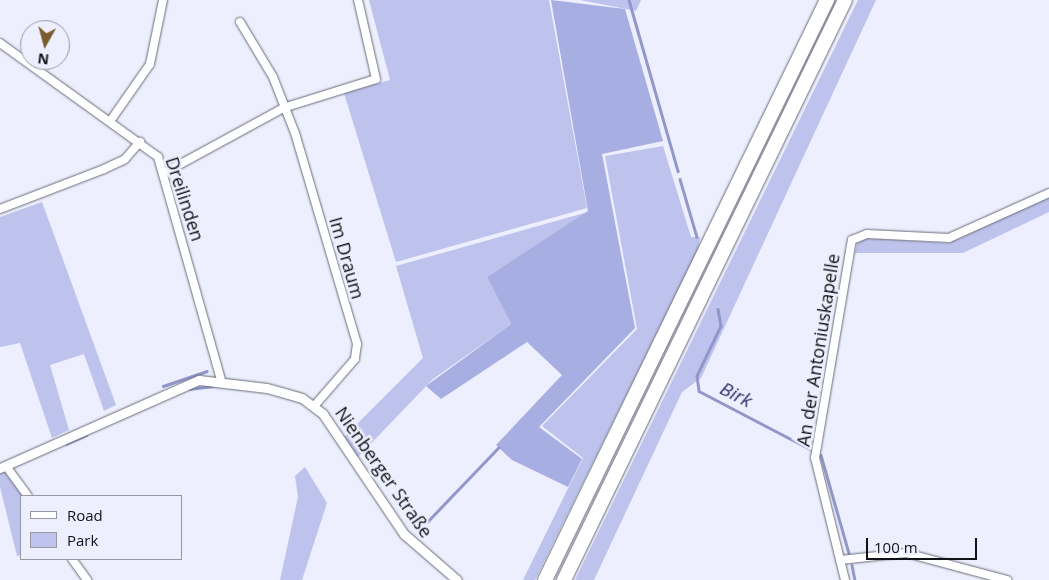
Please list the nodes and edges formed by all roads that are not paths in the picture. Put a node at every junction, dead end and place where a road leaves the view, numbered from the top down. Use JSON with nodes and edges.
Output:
{"nodes":[{"id":1,"x":163,"y":0,"type":"edge"},
{"id":2,"x":358,"y":0,"type":"edge"},
{"id":3,"x":828,"y":0,"type":"edge"},
{"id":4,"x":844,"y":0,"type":"edge"},
{"id":5,"x":240,"y":22,"type":"dead end"},
{"id":6,"x":0,"y":43,"type":"edge"},
{"id":7,"x":283,"y":108,"type":"junction"},
{"id":8,"x":111,"y":120,"type":"junction"},
{"id":9,"x":140,"y":142,"type":"junction"},
{"id":10,"x":164,"y":173,"type":"junction"},
{"id":11,"x":1049,"y":193,"type":"edge"},
{"id":12,"x":0,"y":209,"type":"edge"},
{"id":13,"x":221,"y":380,"type":"junction"},
{"id":14,"x":315,"y":406,"type":"junction"},
{"id":15,"x":3,"y":467,"type":"edge"},
{"id":16,"x":27,"y":495,"type":"edge"},
{"id":17,"x":73,"y":560,"type":"edge"},
{"id":18,"x":842,"y":560,"type":"junction"},
{"id":19,"x":87,"y":580,"type":"edge"},
{"id":20,"x":457,"y":580,"type":"edge"},
{"id":21,"x":545,"y":580,"type":"edge"},
{"id":22,"x":564,"y":580,"type":"edge"},
{"id":23,"x":845,"y":580,"type":"edge"},
{"id":24,"x":1007,"y":580,"type":"edge"}],
"edges":[{"from":1,"to":8,"type":"street"},
{"from":2,"to":7,"type":"street"},
{"from":3,"to":21,"type":"highway"},
{"from":4,"to":22,"type":"highway"},
{"from":5,"to":7,"type":"street","name":"Im Draum"},
{"from":6,"to":8,"type":"street","name":"Dreilinden"},
{"from":7,"to":10,"type":"street"},
{"from":7,"to":14,"type":"street","name":"Im Draum"},
{"from":8,"to":9,"type":"street","name":"Dreilinden"},
{"from":9,"to":10,"type":"street","name":"Dreilinden"},
{"from":9,"to":12,"type":"street"},
{"from":10,"to":13,"type":"street","name":"Dreilinden"},
{"from":11,"to":18,"type":"street","name":"An der Antoniuskapelle"},
{"from":13,"to":14,"type":"street","name":"Nienberger Straße"},
{"from":13,"to":15,"type":"street","name":"Nienberger Straße"},
{"from":14,"to":20,"type":"street","name":"Nienberger Straße"},
{"from":15,"to":16,"type":"street"},
{"from":17,"to":19,"type":"street"},
{"from":18,"to":23,"type":"street","name":"An der Antoniuskapelle"},
{"from":18,"to":24,"type":"street"}]}
